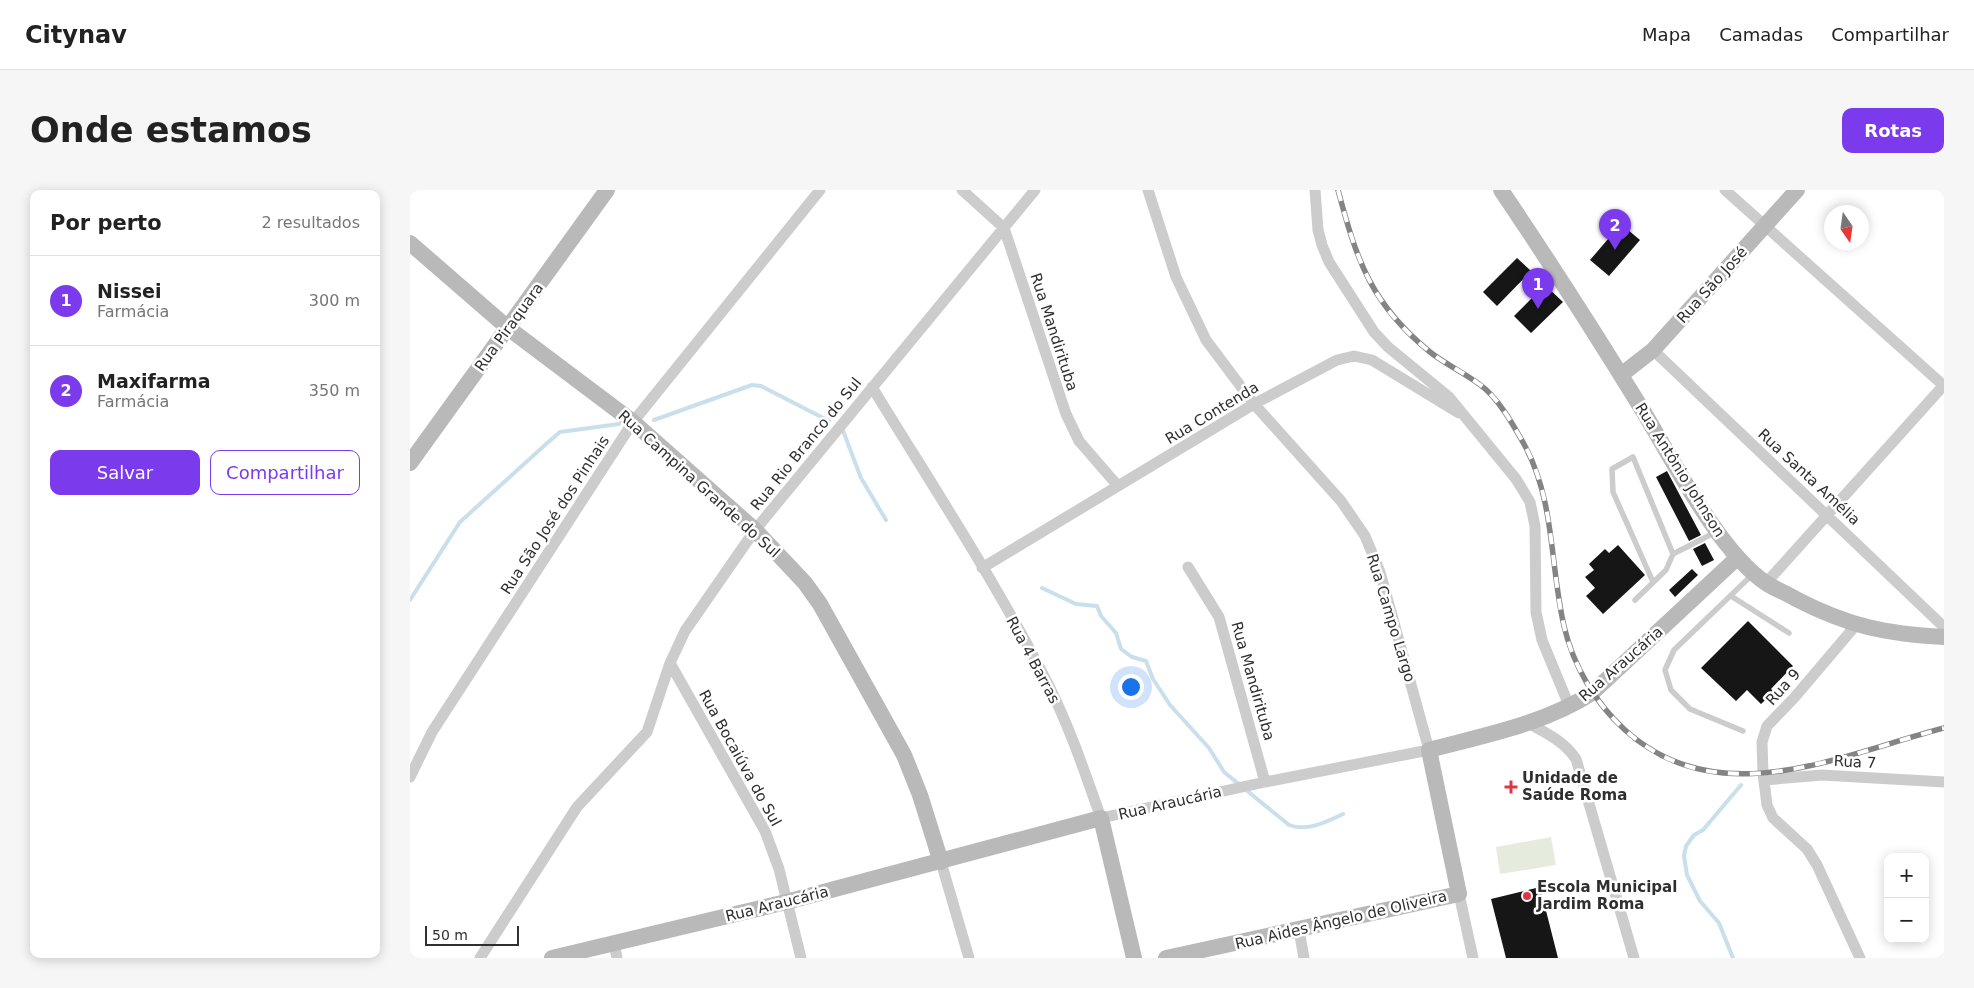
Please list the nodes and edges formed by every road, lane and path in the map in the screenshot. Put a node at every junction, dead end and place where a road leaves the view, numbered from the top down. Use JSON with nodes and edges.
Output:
{"nodes":[{"id":1,"x":607,"y":190,"type":"edge"},
{"id":2,"x":820,"y":190,"type":"edge"},
{"id":3,"x":962,"y":190,"type":"edge"},
{"id":4,"x":1035,"y":190,"type":"edge"},
{"id":5,"x":1148,"y":190,"type":"edge"},
{"id":6,"x":1315,"y":190,"type":"edge"},
{"id":7,"x":1502,"y":190,"type":"edge"},
{"id":8,"x":1725,"y":190,"type":"edge"},
{"id":9,"x":1797,"y":190,"type":"edge"},
{"id":10,"x":1766,"y":226,"type":"junction"},
{"id":11,"x":1004,"y":228,"type":"junction"},
{"id":12,"x":410,"y":244,"type":"edge"},
{"id":13,"x":508,"y":328,"type":"junction"},
{"id":14,"x":1653,"y":350,"type":"junction"},
{"id":15,"x":1621,"y":375,"type":"junction"},
{"id":16,"x":1944,"y":385,"type":"edge"},
{"id":17,"x":872,"y":387,"type":"junction"},
{"id":18,"x":1254,"y":404,"type":"junction"},
{"id":19,"x":1462,"y":415,"type":"junction"},
{"id":20,"x":633,"y":422,"type":"junction"},
{"id":21,"x":410,"y":463,"type":"edge"},
{"id":22,"x":1118,"y":486,"type":"junction"},
{"id":23,"x":1829,"y":515,"type":"junction"},
{"id":24,"x":755,"y":530,"type":"junction"},
{"id":25,"x":1718,"y":531,"type":"junction"},
{"id":26,"x":1673,"y":554,"type":"junction"},
{"id":27,"x":1737,"y":558,"type":"junction"},
{"id":28,"x":1188,"y":567,"type":"dead end"},
{"id":29,"x":982,"y":568,"type":"junction"},
{"id":30,"x":1760,"y":578,"type":"junction"},
{"id":31,"x":1653,"y":582,"type":"junction"},
{"id":32,"x":1731,"y":596,"type":"junction"},
{"id":33,"x":1635,"y":600,"type":"dead end"},
{"id":34,"x":1856,"y":625,"type":"junction"},
{"id":35,"x":1944,"y":627,"type":"edge"},
{"id":36,"x":1789,"y":633,"type":"dead end"},
{"id":37,"x":1944,"y":637,"type":"edge"},
{"id":38,"x":670,"y":662,"type":"junction"},
{"id":39,"x":1570,"y":708,"type":"junction"},
{"id":40,"x":1528,"y":724,"type":"junction"},
{"id":41,"x":1743,"y":731,"type":"dead end"},
{"id":42,"x":1429,"y":750,"type":"junction"},
{"id":43,"x":415,"y":756,"type":"edge"},
{"id":44,"x":410,"y":776,"type":"edge"},
{"id":45,"x":1764,"y":780,"type":"junction"},
{"id":46,"x":1265,"y":782,"type":"junction"},
{"id":47,"x":1944,"y":782,"type":"edge"},
{"id":48,"x":1101,"y":818,"type":"junction"},
{"id":49,"x":940,"y":862,"type":"junction"},
{"id":50,"x":1458,"y":894,"type":"junction"},
{"id":51,"x":786,"y":902,"type":"junction"},
{"id":52,"x":1299,"y":930,"type":"junction"},
{"id":53,"x":616,"y":951,"type":"edge"},
{"id":54,"x":480,"y":958,"type":"edge"},
{"id":55,"x":552,"y":958,"type":"edge"},
{"id":56,"x":801,"y":958,"type":"edge"},
{"id":57,"x":969,"y":958,"type":"edge"},
{"id":58,"x":1134,"y":958,"type":"edge"},
{"id":59,"x":1166,"y":958,"type":"edge"},
{"id":60,"x":1304,"y":958,"type":"edge"},
{"id":61,"x":1473,"y":958,"type":"edge"},
{"id":62,"x":1634,"y":958,"type":"edge"},
{"id":63,"x":1860,"y":958,"type":"edge"}],
"edges":[{"from":1,"to":13,"type":"street","name":"Rua Piraquara"},
{"from":2,"to":20,"type":"street","name":"Rua São José dos Pinhais"},
{"from":3,"to":11,"type":"street","name":"Rua Mandirituba"},
{"from":4,"to":11,"type":"street","name":"Rua Rio Branco do Sul"},
{"from":5,"to":18,"type":"street","name":"Rua Campo Largo"},
{"from":6,"to":19,"type":"street"},
{"from":7,"to":15,"type":"street","name":"Rua Antônio Johnson"},
{"from":8,"to":10,"type":"street"},
{"from":9,"to":10,"type":"street","name":"Rua São José"},
{"from":10,"to":14,"type":"street","name":"Rua São José"},
{"from":10,"to":16,"type":"street"},
{"from":11,"to":17,"type":"street","name":"Rua Rio Branco do Sul"},
{"from":11,"to":22,"type":"street","name":"Rua Mandirituba"},
{"from":12,"to":13,"type":"street","name":"Rua Campina Grande do Sul"},
{"from":13,"to":20,"type":"street","name":"Rua Campina Grande do Sul"},
{"from":13,"to":21,"type":"street","name":"Rua Piraquara"},
{"from":14,"to":15,"type":"street","name":"Rua São José"},
{"from":14,"to":23,"type":"street","name":"Rua Santa Amélia"},
{"from":15,"to":25,"type":"street","name":"Rua Antônio Johnson"},
{"from":16,"to":23,"type":"street"},
{"from":17,"to":24,"type":"street","name":"Rua Rio Branco do Sul"},
{"from":17,"to":29,"type":"street","name":"Rua 4 Barras"},
{"from":18,"to":19,"type":"street","name":"Rua Contenda"},
{"from":18,"to":22,"type":"street","name":"Rua Contenda"},
{"from":18,"to":42,"type":"street","name":"Rua Campo Largo"},
{"from":19,"to":39,"type":"street"},
{"from":20,"to":24,"type":"street","name":"Rua Campina Grande do Sul"},
{"from":20,"to":43,"type":"street","name":"Rua São José dos Pinhais"},
{"from":22,"to":29,"type":"street","name":"Rua Contenda"},
{"from":23,"to":30,"type":"street"},
{"from":23,"to":35,"type":"street","name":"Rua Santa Amélia"},
{"from":24,"to":38,"type":"street","name":"Rua Rio Branco do Sul"},
{"from":24,"to":49,"type":"street","name":"Rua Campina Grande do Sul"},
{"from":25,"to":26,"type":"lane"},
{"from":25,"to":27,"type":"street","name":"Rua Antônio Johnson"},
{"from":26,"to":31,"type":"lane"},
{"from":26,"to":31,"type":"lane"},
{"from":27,"to":30,"type":"street","name":"Rua Antônio Johnson"},
{"from":27,"to":39,"type":"street","name":"Rua Araucária"},
{"from":28,"to":46,"type":"street","name":"Rua Mandirituba"},
{"from":29,"to":48,"type":"street","name":"Rua 4 Barras"},
{"from":30,"to":32,"type":"lane"},
{"from":30,"to":34,"type":"street","name":"Rua Antônio Johnson"},
{"from":31,"to":33,"type":"lane"},
{"from":32,"to":36,"type":"lane"},
{"from":32,"to":41,"type":"lane"},
{"from":34,"to":37,"type":"street","name":"Rua Antônio Johnson"},
{"from":34,"to":45,"type":"street","name":"Rua 9"},
{"from":38,"to":51,"type":"street","name":"Rua Bocaiúva do Sul"},
{"from":38,"to":54,"type":"street","name":"Rua Rio Branco do Sul"},
{"from":39,"to":40,"type":"street","name":"Rua Araucária"},
{"from":40,"to":42,"type":"street","name":"Rua Araucária"},
{"from":40,"to":62,"type":"street"},
{"from":42,"to":46,"type":"street","name":"Rua Araucária"},
{"from":42,"to":50,"type":"street","name":"Rua Campo Largo"},
{"from":43,"to":44,"type":"street","name":"Rua São José dos Pinhais"},
{"from":45,"to":47,"type":"street","name":"Rua 7"},
{"from":45,"to":63,"type":"street","name":"Rua 9"},
{"from":46,"to":48,"type":"street","name":"Rua Araucária"},
{"from":48,"to":49,"type":"street","name":"Rua Araucária"},
{"from":48,"to":58,"type":"street","name":"Rua 4 Barras"},
{"from":49,"to":51,"type":"street","name":"Rua Araucária"},
{"from":49,"to":57,"type":"street","name":"Rua Campina Grande do Sul"},
{"from":50,"to":52,"type":"street","name":"Rua Aides Ângelo de Oliveira"},
{"from":50,"to":61,"type":"street","name":"Rua Campo Largo"},
{"from":51,"to":53,"type":"street","name":"Rua Araucária"},
{"from":51,"to":56,"type":"street","name":"Rua Bocaiúva do Sul"},
{"from":52,"to":59,"type":"street","name":"Rua Aides Ângelo de Oliveira"},
{"from":52,"to":60,"type":"street"},
{"from":53,"to":55,"type":"street","name":"Rua Araucária"}]}
